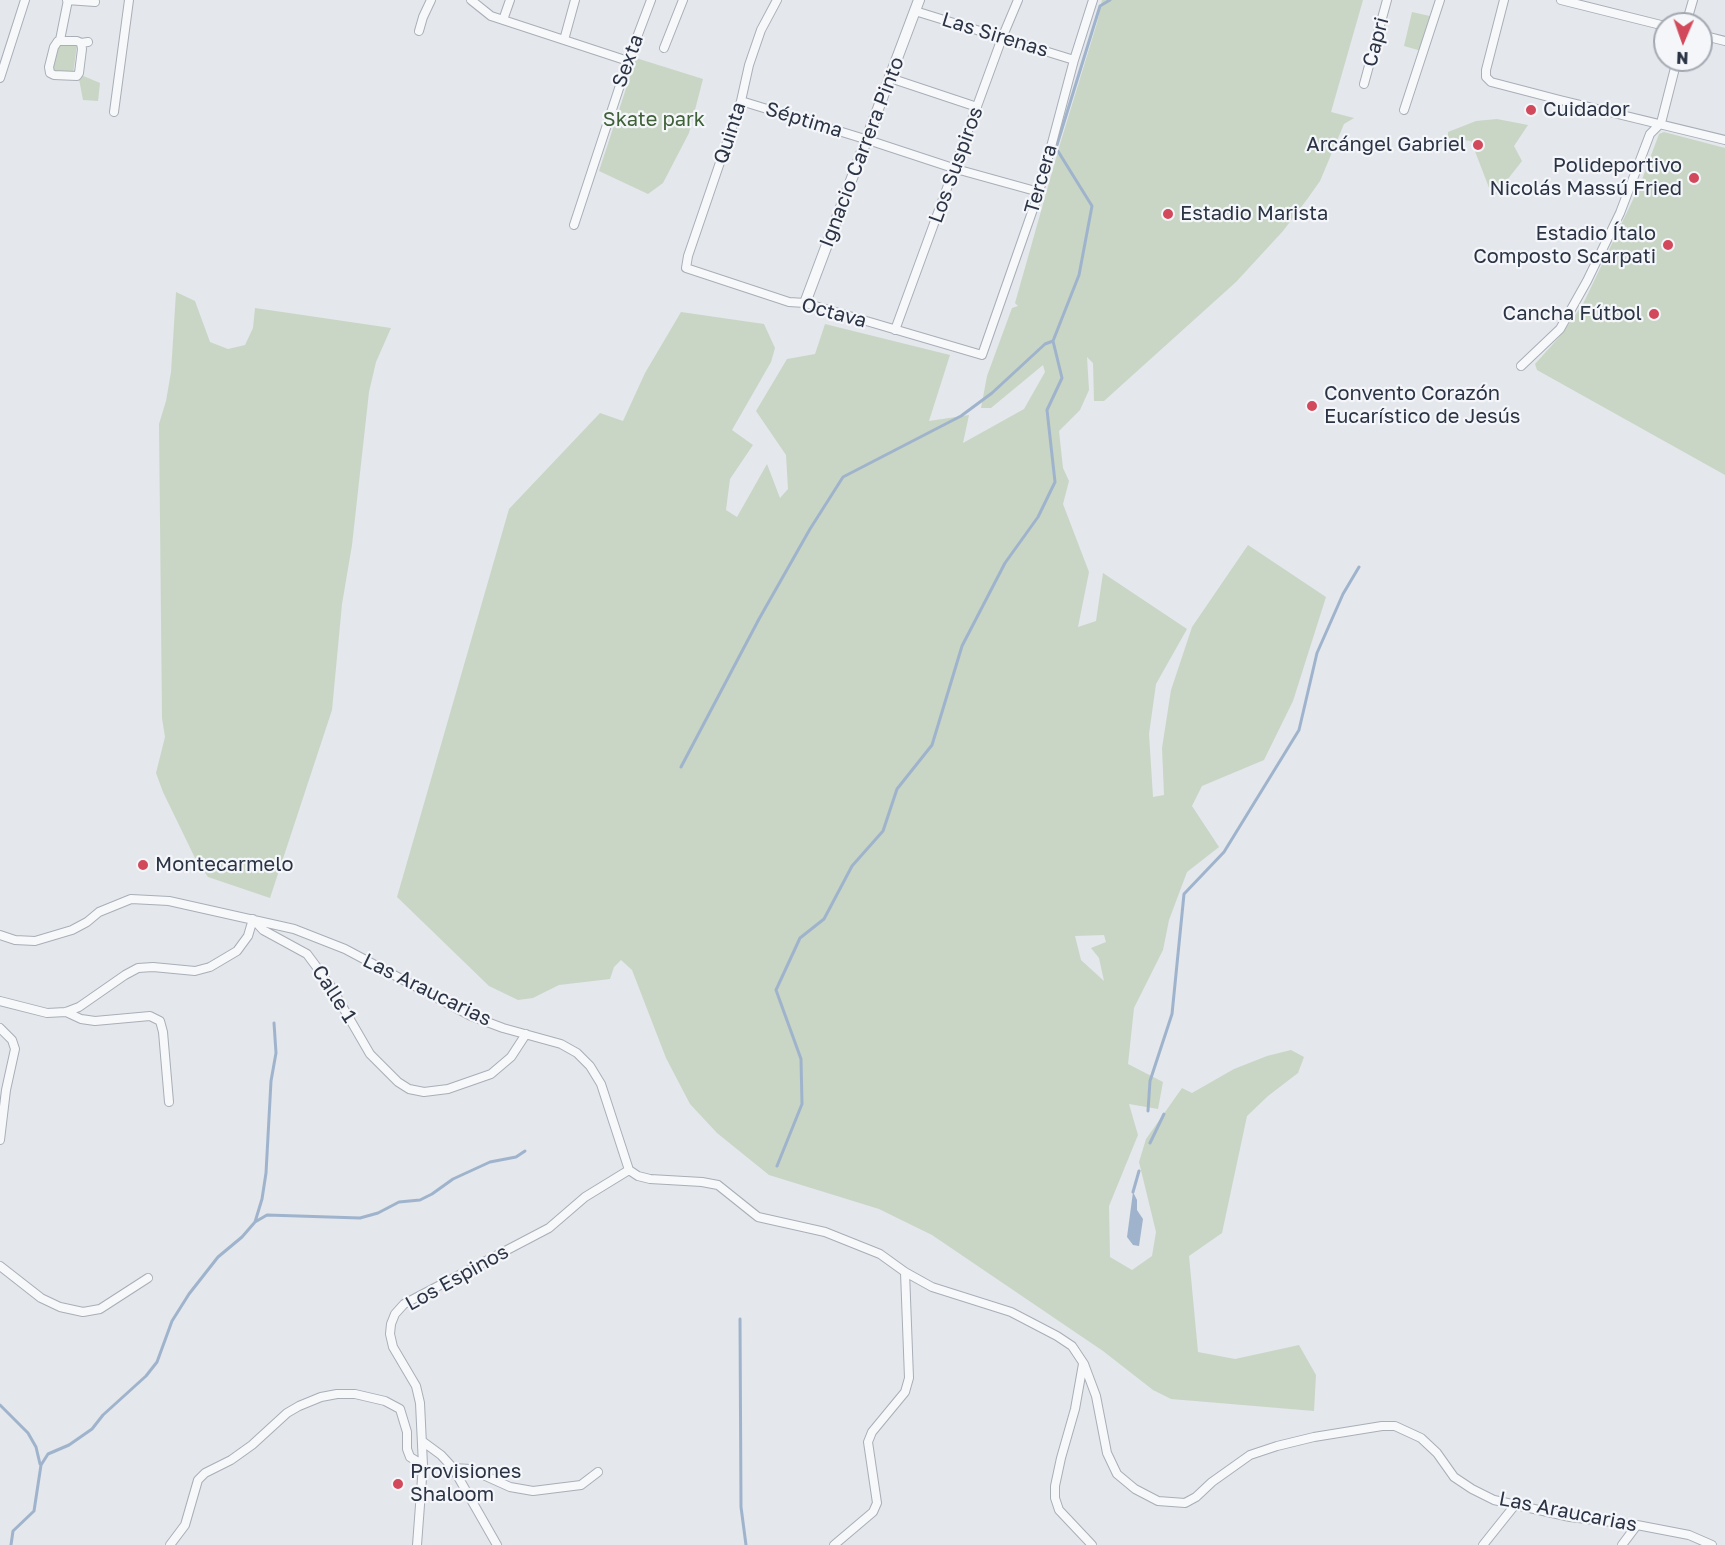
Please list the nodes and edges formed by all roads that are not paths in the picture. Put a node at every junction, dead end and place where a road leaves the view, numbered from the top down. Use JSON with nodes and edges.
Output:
{"nodes":[{"id":1,"x":25,"y":0,"type":"edge"},
{"id":2,"x":68,"y":0,"type":"edge"},
{"id":3,"x":129,"y":0,"type":"edge"},
{"id":4,"x":431,"y":0,"type":"edge"},
{"id":5,"x":471,"y":0,"type":"edge"},
{"id":6,"x":510,"y":0,"type":"edge"},
{"id":7,"x":575,"y":0,"type":"edge"},
{"id":8,"x":651,"y":0,"type":"edge"},
{"id":9,"x":683,"y":0,"type":"edge"},
{"id":10,"x":777,"y":0,"type":"edge"},
{"id":11,"x":920,"y":0,"type":"edge"},
{"id":12,"x":1018,"y":0,"type":"edge"},
{"id":13,"x":1093,"y":0,"type":"edge"},
{"id":14,"x":1387,"y":0,"type":"edge"},
{"id":15,"x":1440,"y":0,"type":"edge"},
{"id":16,"x":1504,"y":0,"type":"edge"},
{"id":17,"x":1561,"y":0,"type":"edge"},
{"id":18,"x":1580,"y":2,"type":"edge"},
{"id":19,"x":95,"y":3,"type":"dead end"},
{"id":20,"x":915,"y":11,"type":"junction"},
{"id":21,"x":503,"y":20,"type":"junction"},
{"id":22,"x":1653,"y":23,"type":"edge"},
{"id":23,"x":419,"y":31,"type":"dead end"},
{"id":24,"x":1002,"y":38,"type":"junction"},
{"id":25,"x":60,"y":40,"type":"junction"},
{"id":26,"x":564,"y":40,"type":"junction"},
{"id":27,"x":664,"y":48,"type":"dead end"},
{"id":28,"x":1074,"y":60,"type":"junction"},
{"id":29,"x":628,"y":61,"type":"junction"},
{"id":30,"x":1674,"y":72,"type":"edge"},
{"id":31,"x":0,"y":78,"type":"edge"},
{"id":32,"x":890,"y":78,"type":"junction"},
{"id":33,"x":1364,"y":84,"type":"dead end"},
{"id":34,"x":741,"y":101,"type":"junction"},
{"id":35,"x":977,"y":107,"type":"junction"},
{"id":36,"x":1404,"y":110,"type":"dead end"},
{"id":37,"x":114,"y":112,"type":"dead end"},
{"id":38,"x":1661,"y":123,"type":"junction"},
{"id":39,"x":868,"y":140,"type":"junction"},
{"id":40,"x":1725,"y":140,"type":"edge"},
{"id":41,"x":956,"y":169,"type":"junction"},
{"id":42,"x":1039,"y":192,"type":"junction"},
{"id":43,"x":574,"y":225,"type":"dead end"},
{"id":44,"x":686,"y":268,"type":"joint"},
{"id":45,"x":805,"y":303,"type":"junction"},
{"id":46,"x":896,"y":330,"type":"junction"},
{"id":47,"x":982,"y":355,"type":"joint"},
{"id":48,"x":1521,"y":366,"type":"dead end"},
{"id":49,"x":253,"y":919,"type":"junction"},
{"id":50,"x":0,"y":936,"type":"edge"},
{"id":51,"x":0,"y":1001,"type":"edge"},
{"id":52,"x":66,"y":1012,"type":"junction"},
{"id":53,"x":0,"y":1028,"type":"edge"},
{"id":54,"x":526,"y":1034,"type":"junction"},
{"id":55,"x":169,"y":1102,"type":"dead end"},
{"id":56,"x":0,"y":1140,"type":"edge"},
{"id":57,"x":629,"y":1170,"type":"junction"},
{"id":58,"x":0,"y":1266,"type":"edge"},
{"id":59,"x":905,"y":1272,"type":"junction"},
{"id":60,"x":148,"y":1278,"type":"dead end"},
{"id":61,"x":1084,"y":1364,"type":"junction"},
{"id":62,"x":423,"y":1441,"type":"junction"},
{"id":63,"x":423,"y":1465,"type":"junction"},
{"id":64,"x":453,"y":1468,"type":"junction"},
{"id":65,"x":598,"y":1472,"type":"dead end"},
{"id":66,"x":1515,"y":1505,"type":"junction"},
{"id":67,"x":1637,"y":1525,"type":"junction"},
{"id":68,"x":170,"y":1545,"type":"edge"},
{"id":69,"x":417,"y":1545,"type":"edge"},
{"id":70,"x":497,"y":1545,"type":"edge"},
{"id":71,"x":834,"y":1545,"type":"edge"},
{"id":72,"x":1092,"y":1545,"type":"edge"},
{"id":73,"x":1483,"y":1545,"type":"edge"},
{"id":74,"x":1622,"y":1545,"type":"edge"},
{"id":75,"x":1712,"y":1545,"type":"edge"}],
"edges":[{"from":1,"to":31,"type":"street"},
{"from":2,"to":19,"type":"street"},
{"from":2,"to":25,"type":"street"},
{"from":3,"to":37,"type":"street"},
{"from":4,"to":23,"type":"street"},
{"from":5,"to":21,"type":"street"},
{"from":6,"to":21,"type":"street"},
{"from":7,"to":26,"type":"street"},
{"from":8,"to":29,"type":"street","name":"Sexta"},
{"from":9,"to":27,"type":"street"},
{"from":10,"to":34,"type":"street","name":"Quinta"},
{"from":11,"to":20,"type":"street","name":"Ignacio Carrera Pinto"},
{"from":12,"to":24,"type":"street","name":"Los Suspiros"},
{"from":13,"to":28,"type":"street","name":"Tercera"},
{"from":14,"to":33,"type":"street","name":"Capri"},
{"from":15,"to":36,"type":"street"},
{"from":16,"to":38,"type":"street"},
{"from":17,"to":18,"type":"street"},
{"from":18,"to":22,"type":"street"},
{"from":20,"to":24,"type":"street","name":"Las Sirenas"},
{"from":20,"to":32,"type":"street","name":"Ignacio Carrera Pinto"},
{"from":21,"to":26,"type":"street"},
{"from":24,"to":28,"type":"street","name":"Las Sirenas"},
{"from":24,"to":35,"type":"street","name":"Los Suspiros"},
{"from":25,"to":25,"type":"street"},
{"from":26,"to":29,"type":"street"},
{"from":28,"to":42,"type":"street","name":"Tercera"},
{"from":29,"to":43,"type":"street","name":"Sexta"},
{"from":30,"to":38,"type":"street"},
{"from":32,"to":35,"type":"street"},
{"from":32,"to":39,"type":"street","name":"Ignacio Carrera Pinto"},
{"from":34,"to":39,"type":"street","name":"Séptima"},
{"from":34,"to":44,"type":"street","name":"Quinta"},
{"from":35,"to":41,"type":"street","name":"Los Suspiros"},
{"from":38,"to":40,"type":"street"},
{"from":38,"to":48,"type":"street"},
{"from":39,"to":41,"type":"street","name":"Séptima"},
{"from":39,"to":45,"type":"street","name":"Ignacio Carrera Pinto"},
{"from":41,"to":42,"type":"street","name":"Séptima"},
{"from":41,"to":46,"type":"street","name":"Los Suspiros"},
{"from":42,"to":47,"type":"street","name":"Tercera"},
{"from":44,"to":45,"type":"street","name":"Octava"},
{"from":45,"to":46,"type":"street","name":"Octava"},
{"from":46,"to":47,"type":"street","name":"Octava"},
{"from":49,"to":50,"type":"street","name":"Las Araucarias"},
{"from":49,"to":52,"type":"street"},
{"from":49,"to":54,"type":"street","name":"Las Araucarias"},
{"from":49,"to":54,"type":"street","name":"Calle 1"},
{"from":51,"to":52,"type":"street"},
{"from":52,"to":55,"type":"street"},
{"from":53,"to":56,"type":"street"},
{"from":54,"to":57,"type":"street","name":"Las Araucarias"},
{"from":57,"to":59,"type":"street","name":"Las Araucarias"},
{"from":57,"to":62,"type":"street","name":"Los Espinos"},
{"from":58,"to":60,"type":"street"},
{"from":59,"to":61,"type":"street","name":"Las Araucarias"},
{"from":59,"to":71,"type":"street"},
{"from":61,"to":66,"type":"street","name":"Las Araucarias"},
{"from":61,"to":72,"type":"street"},
{"from":62,"to":63,"type":"street","name":"Los Espinos"},
{"from":62,"to":64,"type":"street"},
{"from":63,"to":68,"type":"street"},
{"from":63,"to":69,"type":"street","name":"Los Espinos"},
{"from":64,"to":65,"type":"street"},
{"from":64,"to":70,"type":"street"},
{"from":66,"to":67,"type":"street","name":"Las Araucarias"},
{"from":66,"to":73,"type":"street"},
{"from":67,"to":74,"type":"street"},
{"from":67,"to":75,"type":"street","name":"Las Araucarias"}]}
